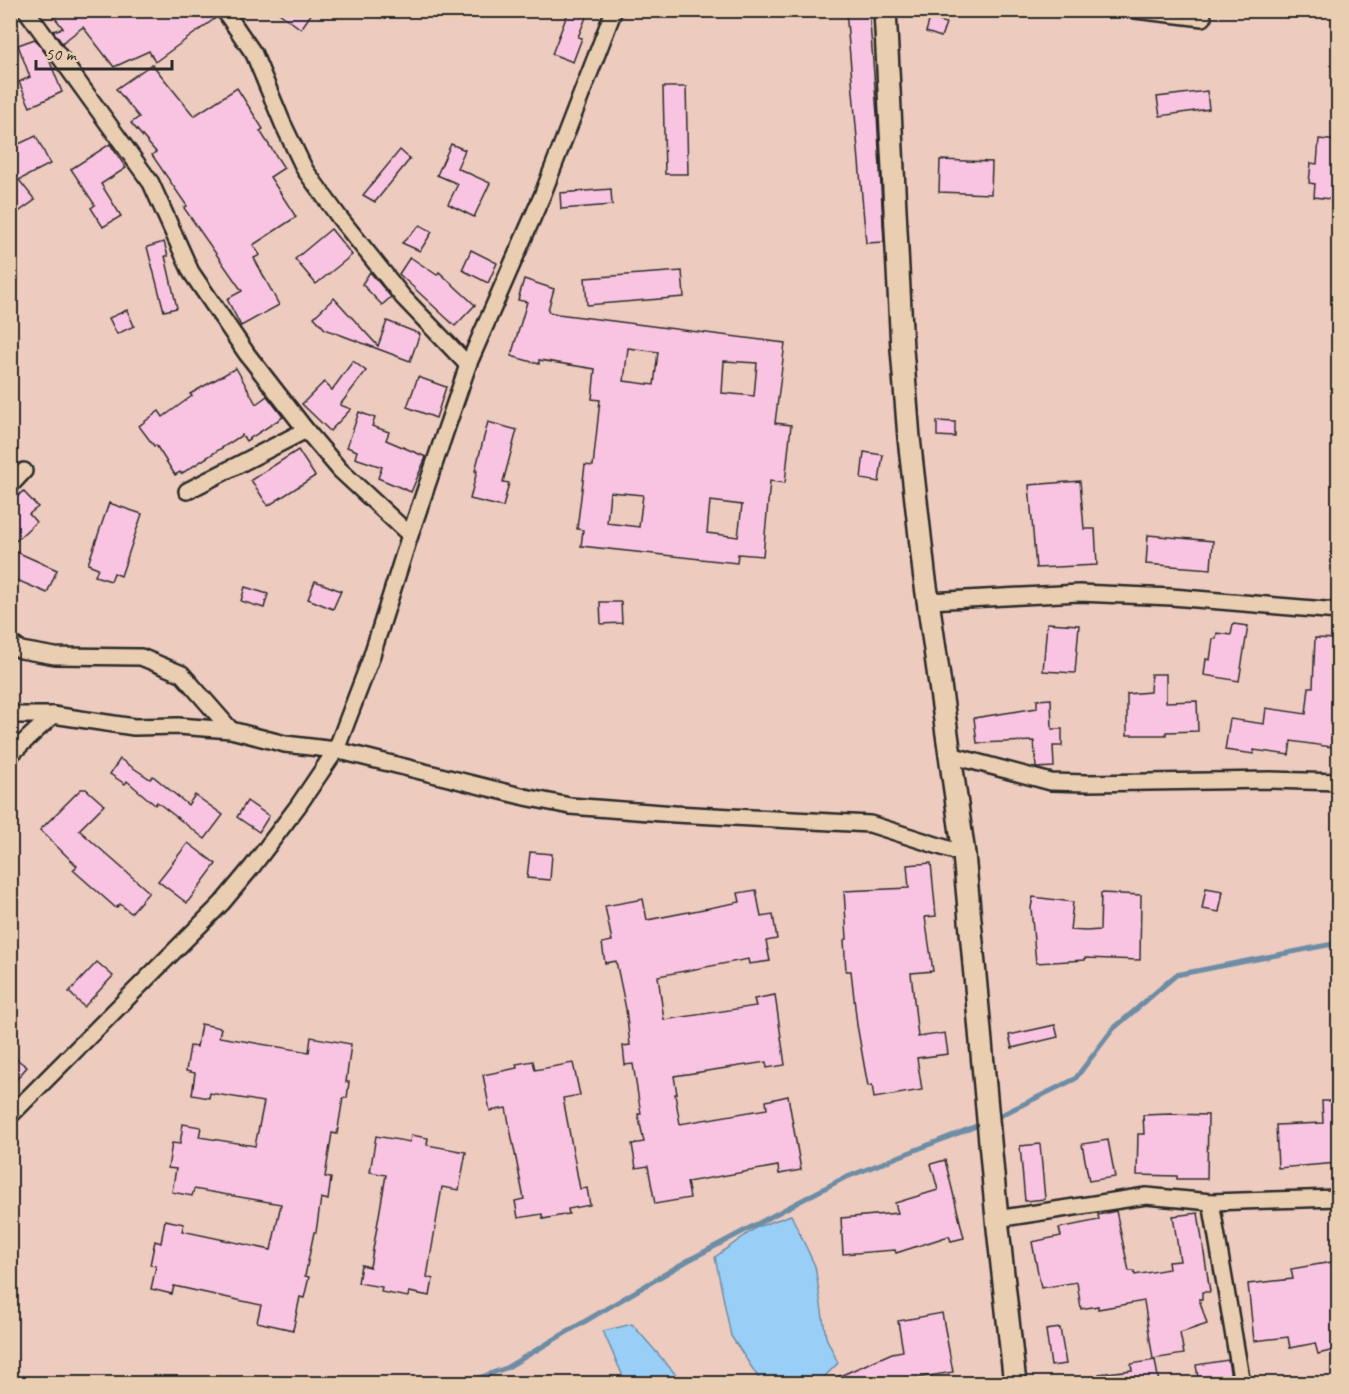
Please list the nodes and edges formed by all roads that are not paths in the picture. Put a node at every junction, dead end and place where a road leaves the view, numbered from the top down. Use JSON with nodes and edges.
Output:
{"nodes":[{"id":1,"x":26,"y":10,"type":"edge"},
{"id":2,"x":224,"y":10,"type":"edge"},
{"id":3,"x":614,"y":10,"type":"edge"},
{"id":4,"x":885,"y":10,"type":"edge"},
{"id":5,"x":1134,"y":10,"type":"edge"},
{"id":6,"x":1203,"y":18,"type":"dead end"},
{"id":7,"x":468,"y":365,"type":"junction"},
{"id":8,"x":306,"y":430,"type":"junction"},
{"id":9,"x":24,"y":471,"type":"dead end"},
{"id":10,"x":10,"y":486,"type":"edge"},
{"id":11,"x":187,"y":491,"type":"dead end"},
{"id":12,"x":410,"y":535,"type":"junction"},
{"id":13,"x":929,"y":601,"type":"junction"},
{"id":14,"x":1338,"y":611,"type":"edge"},
{"id":15,"x":10,"y":643,"type":"edge"},
{"id":16,"x":53,"y":715,"type":"junction"},
{"id":17,"x":10,"y":716,"type":"edge"},
{"id":18,"x":231,"y":730,"type":"junction"},
{"id":19,"x":336,"y":750,"type":"junction"},
{"id":20,"x":10,"y":755,"type":"edge"},
{"id":21,"x":950,"y":755,"type":"junction"},
{"id":22,"x":1338,"y":782,"type":"edge"},
{"id":23,"x":964,"y":854,"type":"junction"},
{"id":24,"x":10,"y":1116,"type":"edge"},
{"id":25,"x":1338,"y":1198,"type":"edge"},
{"id":26,"x":1212,"y":1202,"type":"junction"},
{"id":27,"x":997,"y":1219,"type":"junction"},
{"id":28,"x":1015,"y":1383,"type":"edge"},
{"id":29,"x":1242,"y":1383,"type":"edge"}],
"edges":[{"from":1,"to":8,"type":"street"},
{"from":2,"to":7,"type":"street"},
{"from":3,"to":7,"type":"street"},
{"from":4,"to":13,"type":"main road"},
{"from":5,"to":6,"type":"street"},
{"from":7,"to":12,"type":"street"},
{"from":8,"to":11,"type":"street"},
{"from":8,"to":12,"type":"street"},
{"from":9,"to":10,"type":"street"},
{"from":12,"to":19,"type":"street"},
{"from":13,"to":14,"type":"street"},
{"from":13,"to":21,"type":"main road"},
{"from":15,"to":18,"type":"street"},
{"from":16,"to":17,"type":"street"},
{"from":16,"to":18,"type":"street"},
{"from":16,"to":20,"type":"street"},
{"from":18,"to":19,"type":"street"},
{"from":19,"to":23,"type":"street"},
{"from":19,"to":24,"type":"street"},
{"from":21,"to":22,"type":"street"},
{"from":21,"to":23,"type":"main road"},
{"from":23,"to":27,"type":"main road"},
{"from":25,"to":26,"type":"street"},
{"from":26,"to":27,"type":"street"},
{"from":26,"to":29,"type":"street"},
{"from":27,"to":28,"type":"main road"}]}
